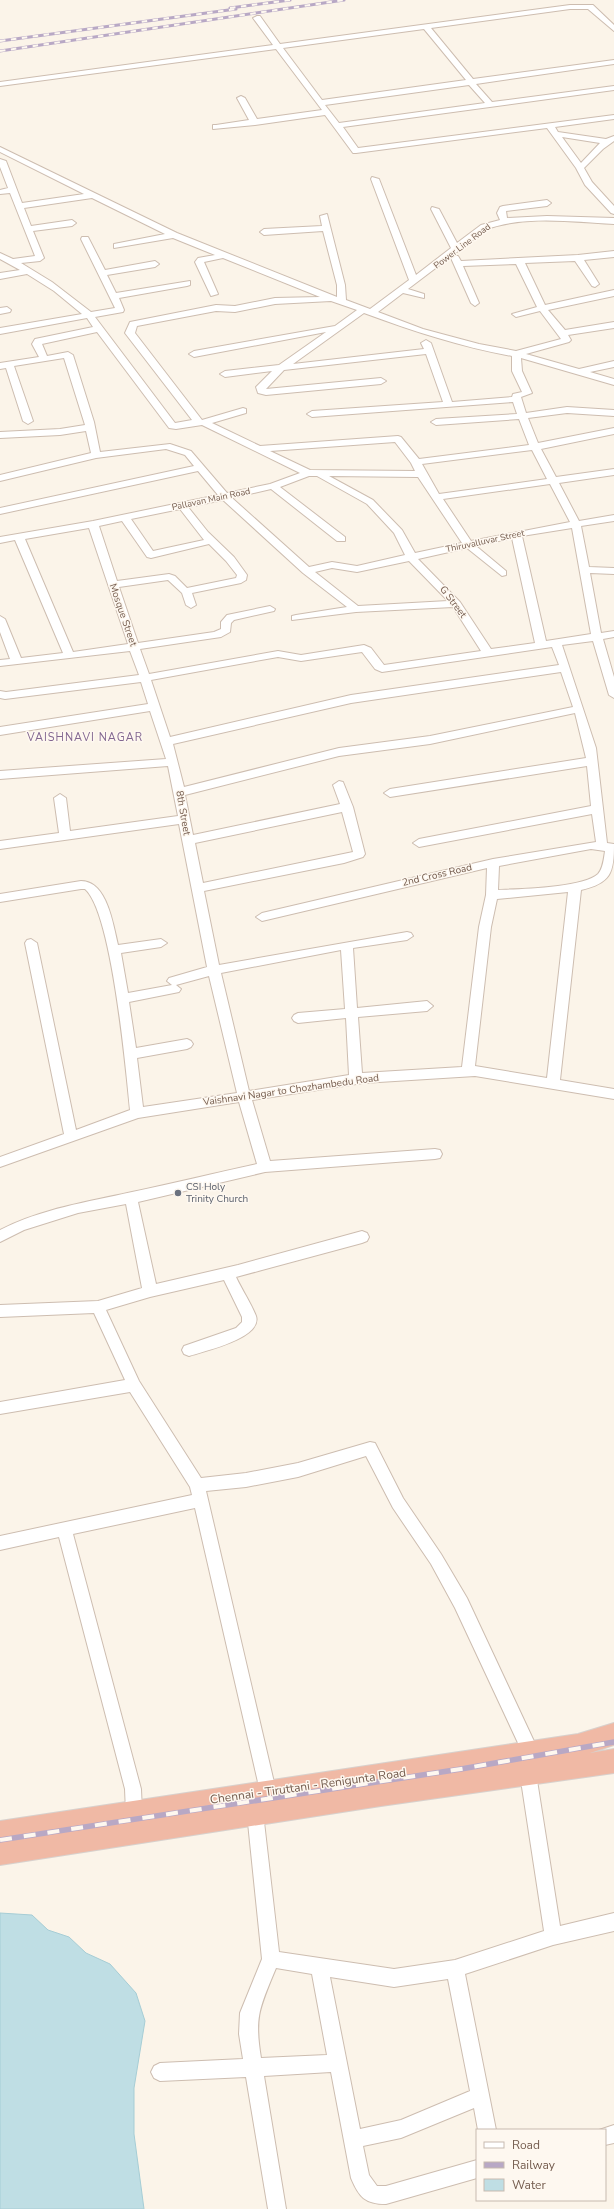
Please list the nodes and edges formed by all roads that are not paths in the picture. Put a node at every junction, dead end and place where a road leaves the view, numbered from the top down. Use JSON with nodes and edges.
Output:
{"nodes":[{"id":1,"x":257,"y":18,"type":"dead end"},
{"id":2,"x":426,"y":26,"type":"junction"},
{"id":3,"x":614,"y":29,"type":"edge"},
{"id":4,"x":278,"y":46,"type":"junction"},
{"id":5,"x":614,"y":62,"type":"edge"},
{"id":6,"x":471,"y":82,"type":"junction"},
{"id":7,"x":0,"y":84,"type":"edge"},
{"id":8,"x":614,"y":88,"type":"edge"},
{"id":9,"x":242,"y":98,"type":"dead end"},
{"id":10,"x":320,"y":103,"type":"junction"},
{"id":11,"x":490,"y":105,"type":"junction"},
{"id":12,"x":327,"y":112,"type":"junction"},
{"id":13,"x":614,"y":117,"type":"edge"},
{"id":14,"x":255,"y":122,"type":"junction"},
{"id":15,"x":549,"y":125,"type":"junction"},
{"id":16,"x":336,"y":126,"type":"junction"},
{"id":17,"x":216,"y":127,"type":"dead end"},
{"id":18,"x":556,"y":134,"type":"junction"},
{"id":19,"x":614,"y":138,"type":"edge"},
{"id":20,"x":605,"y":141,"type":"junction"},
{"id":21,"x":0,"y":149,"type":"edge"},
{"id":22,"x":20,"y":158,"type":"junction"},
{"id":23,"x":1,"y":161,"type":"edge"},
{"id":24,"x":580,"y":168,"type":"junction"},
{"id":25,"x":375,"y":179,"type":"dead end"},
{"id":26,"x":14,"y":190,"type":"junction"},
{"id":27,"x":0,"y":192,"type":"edge"},
{"id":28,"x":93,"y":195,"type":"junction"},
{"id":29,"x":547,"y":203,"type":"dead end"},
{"id":30,"x":19,"y":206,"type":"junction"},
{"id":31,"x":435,"y":209,"type":"dead end"},
{"id":32,"x":614,"y":211,"type":"edge"},
{"id":33,"x":324,"y":216,"type":"dead end"},
{"id":34,"x":504,"y":220,"type":"junction"},
{"id":35,"x":614,"y":220,"type":"edge"},
{"id":36,"x":72,"y":223,"type":"dead end"},
{"id":37,"x":327,"y":228,"type":"junction"},
{"id":38,"x":29,"y":229,"type":"junction"},
{"id":39,"x":264,"y":232,"type":"dead end"},
{"id":40,"x":174,"y":235,"type":"junction"},
{"id":41,"x":85,"y":239,"type":"dead end"},
{"id":42,"x":117,"y":246,"type":"dead end"},
{"id":43,"x":454,"y":252,"type":"junction"},
{"id":44,"x":614,"y":254,"type":"edge"},
{"id":45,"x":225,"y":255,"type":"junction"},
{"id":46,"x":0,"y":256,"type":"edge"},
{"id":47,"x":578,"y":258,"type":"junction"},
{"id":48,"x":12,"y":262,"type":"junction"},
{"id":49,"x":520,"y":262,"type":"junction"},
{"id":50,"x":155,"y":264,"type":"dead end"},
{"id":51,"x":458,"y":264,"type":"junction"},
{"id":52,"x":28,"y":271,"type":"junction"},
{"id":53,"x":102,"y":273,"type":"junction"},
{"id":54,"x":0,"y":276,"type":"edge"},
{"id":55,"x":414,"y":282,"type":"junction"},
{"id":56,"x":187,"y":283,"type":"dead end"},
{"id":57,"x":595,"y":284,"type":"dead end"},
{"id":58,"x":403,"y":290,"type":"junction"},
{"id":59,"x":614,"y":293,"type":"edge"},
{"id":60,"x":214,"y":294,"type":"dead end"},
{"id":61,"x":115,"y":296,"type":"junction"},
{"id":62,"x":421,"y":296,"type":"dead end"},
{"id":63,"x":338,"y":300,"type":"junction"},
{"id":64,"x":475,"y":303,"type":"dead end"},
{"id":65,"x":543,"y":309,"type":"junction"},
{"id":66,"x":368,"y":311,"type":"junction"},
{"id":67,"x":88,"y":314,"type":"junction"},
{"id":68,"x":516,"y":314,"type":"dead end"},
{"id":69,"x":614,"y":325,"type":"edge"},
{"id":70,"x":338,"y":327,"type":"junction"},
{"id":71,"x":99,"y":329,"type":"junction"},
{"id":72,"x":0,"y":331,"type":"edge"},
{"id":73,"x":420,"y":331,"type":"junction"},
{"id":74,"x":563,"y":333,"type":"junction"},
{"id":75,"x":430,"y":351,"type":"junction"},
{"id":76,"x":194,"y":354,"type":"dead end"},
{"id":77,"x":516,"y":354,"type":"junction"},
{"id":78,"x":44,"y":359,"type":"junction"},
{"id":79,"x":614,"y":364,"type":"edge"},
{"id":80,"x":4,"y":365,"type":"edge"},
{"id":81,"x":281,"y":368,"type":"junction"},
{"id":82,"x":580,"y":372,"type":"junction"},
{"id":83,"x":225,"y":374,"type":"dead end"},
{"id":84,"x":381,"y":381,"type":"dead end"},
{"id":85,"x":614,"y":382,"type":"edge"},
{"id":86,"x":517,"y":398,"type":"junction"},
{"id":87,"x":449,"y":405,"type":"junction"},
{"id":88,"x":243,"y":411,"type":"dead end"},
{"id":89,"x":614,"y":413,"type":"edge"},
{"id":90,"x":312,"y":414,"type":"dead end"},
{"id":91,"x":522,"y":416,"type":"junction"},
{"id":92,"x":28,"y":421,"type":"dead end"},
{"id":93,"x":201,"y":422,"type":"junction"},
{"id":94,"x":436,"y":422,"type":"dead end"},
{"id":95,"x":90,"y":427,"type":"junction"},
{"id":96,"x":614,"y":431,"type":"edge"},
{"id":97,"x":0,"y":435,"type":"edge"},
{"id":98,"x":535,"y":447,"type":"junction"},
{"id":99,"x":258,"y":449,"type":"junction"},
{"id":100,"x":96,"y":455,"type":"junction"},
{"id":101,"x":416,"y":462,"type":"junction"},
{"id":102,"x":199,"y":468,"type":"junction"},
{"id":103,"x":614,"y":472,"type":"edge"},
{"id":104,"x":313,"y":473,"type":"junction"},
{"id":105,"x":421,"y":474,"type":"junction"},
{"id":106,"x":0,"y":478,"type":"edge"},
{"id":107,"x":552,"y":481,"type":"junction"},
{"id":108,"x":273,"y":486,"type":"junction"},
{"id":109,"x":225,"y":496,"type":"junction"},
{"id":110,"x":438,"y":497,"type":"junction"},
{"id":111,"x":182,"y":505,"type":"junction"},
{"id":112,"x":0,"y":511,"type":"edge"},
{"id":113,"x":125,"y":517,"type":"junction"},
{"id":114,"x":614,"y":518,"type":"edge"},
{"id":115,"x":92,"y":524,"type":"junction"},
{"id":116,"x":576,"y":524,"type":"junction"},
{"id":117,"x":516,"y":534,"type":"junction"},
{"id":118,"x":19,"y":537,"type":"junction"},
{"id":119,"x":342,"y":539,"type":"dead end"},
{"id":120,"x":0,"y":540,"type":"edge"},
{"id":121,"x":211,"y":541,"type":"junction"},
{"id":122,"x":468,"y":544,"type":"junction"},
{"id":123,"x":412,"y":558,"type":"junction"},
{"id":124,"x":584,"y":570,"type":"junction"},
{"id":125,"x":307,"y":571,"type":"junction"},
{"id":126,"x":614,"y":571,"type":"edge"},
{"id":127,"x":502,"y":573,"type":"dead end"},
{"id":128,"x":113,"y":585,"type":"junction"},
{"id":129,"x":186,"y":591,"type":"junction"},
{"id":130,"x":456,"y":604,"type":"junction"},
{"id":131,"x":190,"y":605,"type":"dead end"},
{"id":132,"x":270,"y":609,"type":"dead end"},
{"id":133,"x":356,"y":609,"type":"junction"},
{"id":134,"x":296,"y":618,"type":"dead end"},
{"id":135,"x":0,"y":619,"type":"edge"},
{"id":136,"x":614,"y":634,"type":"edge"},
{"id":137,"x":597,"y":637,"type":"junction"},
{"id":138,"x":556,"y":642,"type":"junction"},
{"id":139,"x":541,"y":644,"type":"junction"},
{"id":140,"x":133,"y":646,"type":"junction"},
{"id":141,"x":487,"y":652,"type":"junction"},
{"id":142,"x":69,"y":656,"type":"junction"},
{"id":143,"x":17,"y":662,"type":"junction"},
{"id":144,"x":0,"y":663,"type":"edge"},
{"id":145,"x":564,"y":668,"type":"junction"},
{"id":146,"x":144,"y":678,"type":"junction"},
{"id":147,"x":0,"y":694,"type":"edge"},
{"id":148,"x":614,"y":695,"type":"edge"},
{"id":149,"x":154,"y":707,"type":"junction"},
{"id":150,"x":578,"y":709,"type":"junction"},
{"id":151,"x":0,"y":731,"type":"edge"},
{"id":152,"x":166,"y":742,"type":"junction"},
{"id":153,"x":592,"y":761,"type":"junction"},
{"id":154,"x":173,"y":762,"type":"junction"},
{"id":155,"x":0,"y":775,"type":"edge"},
{"id":156,"x":338,"y":785,"type":"dead end"},
{"id":157,"x":180,"y":792,"type":"junction"},
{"id":158,"x":390,"y":793,"type":"dead end"},
{"id":159,"x":60,"y":798,"type":"dead end"},
{"id":160,"x":347,"y":807,"type":"junction"},
{"id":161,"x":598,"y":809,"type":"junction"},
{"id":162,"x":184,"y":819,"type":"junction"},
{"id":163,"x":65,"y":836,"type":"junction"},
{"id":164,"x":188,"y":840,"type":"junction"},
{"id":165,"x":419,"y":843,"type":"dead end"},
{"id":166,"x":0,"y":844,"type":"edge"},
{"id":167,"x":610,"y":847,"type":"edge"},
{"id":168,"x":493,"y":863,"type":"junction"},
{"id":169,"x":575,"y":887,"type":"junction"},
{"id":170,"x":198,"y":888,"type":"junction"},
{"id":171,"x":492,"y":895,"type":"junction"},
{"id":172,"x":0,"y":898,"type":"edge"},
{"id":173,"x":262,"y":918,"type":"dead end"},
{"id":174,"x":407,"y":936,"type":"dead end"},
{"id":175,"x":32,"y":943,"type":"dead end"},
{"id":176,"x":160,"y":943,"type":"dead end"},
{"id":177,"x":347,"y":945,"type":"junction"},
{"id":178,"x":114,"y":950,"type":"junction"},
{"id":179,"x":214,"y":970,"type":"junction"},
{"id":180,"x":122,"y":999,"type":"junction"},
{"id":181,"x":427,"y":1006,"type":"dead end"},
{"id":182,"x":351,"y":1012,"type":"junction"},
{"id":183,"x":298,"y":1018,"type":"dead end"},
{"id":184,"x":187,"y":1044,"type":"dead end"},
{"id":185,"x":130,"y":1054,"type":"junction"},
{"id":186,"x":468,"y":1072,"type":"junction"},
{"id":187,"x":356,"y":1079,"type":"junction"},
{"id":188,"x":553,"y":1084,"type":"junction"},
{"id":189,"x":614,"y":1094,"type":"edge"},
{"id":190,"x":244,"y":1096,"type":"junction"},
{"id":191,"x":137,"y":1113,"type":"junction"},
{"id":192,"x":71,"y":1137,"type":"junction"},
{"id":193,"x":435,"y":1154,"type":"dead end"},
{"id":194,"x":0,"y":1162,"type":"edge"},
{"id":195,"x":265,"y":1167,"type":"junction"},
{"id":196,"x":131,"y":1198,"type":"junction"},
{"id":197,"x":0,"y":1236,"type":"edge"},
{"id":198,"x":362,"y":1237,"type":"dead end"},
{"id":199,"x":227,"y":1273,"type":"junction"},
{"id":200,"x":150,"y":1291,"type":"junction"},
{"id":201,"x":98,"y":1307,"type":"junction"},
{"id":202,"x":0,"y":1311,"type":"edge"},
{"id":203,"x":189,"y":1350,"type":"dead end"},
{"id":204,"x":134,"y":1385,"type":"junction"},
{"id":205,"x":0,"y":1408,"type":"edge"},
{"id":206,"x":199,"y":1492,"type":"junction"},
{"id":207,"x":64,"y":1528,"type":"junction"},
{"id":208,"x":0,"y":1543,"type":"edge"},
{"id":209,"x":614,"y":1734,"type":"edge"},
{"id":210,"x":614,"y":1761,"type":"edge"},
{"id":211,"x":530,"y":1763,"type":"junction"},
{"id":212,"x":268,"y":1791,"type":"junction"},
{"id":213,"x":134,"y":1812,"type":"junction"},
{"id":214,"x":255,"y":1813,"type":"junction"},
{"id":215,"x":0,"y":1833,"type":"edge"},
{"id":216,"x":0,"y":1853,"type":"edge"},
{"id":217,"x":614,"y":1922,"type":"edge"},
{"id":218,"x":553,"y":1936,"type":"junction"},
{"id":219,"x":271,"y":1958,"type":"junction"},
{"id":220,"x":320,"y":1966,"type":"junction"},
{"id":221,"x":455,"y":1969,"type":"junction"},
{"id":222,"x":338,"y":2063,"type":"junction"},
{"id":223,"x":254,"y":2068,"type":"junction"},
{"id":224,"x":160,"y":2072,"type":"dead end"},
{"id":225,"x":481,"y":2096,"type":"junction"},
{"id":226,"x":487,"y":2129,"type":"edge"},
{"id":227,"x":354,"y":2139,"type":"junction"},
{"id":228,"x":476,"y":2169,"type":"edge"},
{"id":229,"x":277,"y":2209,"type":"edge"}],
"edges":[{"from":1,"to":4,"type":"street"},
{"from":2,"to":3,"type":"street"},
{"from":2,"to":4,"type":"street"},
{"from":2,"to":6,"type":"street"},
{"from":4,"to":7,"type":"street"},
{"from":4,"to":10,"type":"street"},
{"from":5,"to":6,"type":"street"},
{"from":6,"to":10,"type":"street"},
{"from":6,"to":11,"type":"street"},
{"from":8,"to":11,"type":"street"},
{"from":9,"to":14,"type":"street"},
{"from":10,"to":12,"type":"street"},
{"from":11,"to":16,"type":"street"},
{"from":12,"to":14,"type":"street"},
{"from":12,"to":16,"type":"street"},
{"from":13,"to":15,"type":"street"},
{"from":14,"to":17,"type":"street"},
{"from":15,"to":16,"type":"street"},
{"from":15,"to":18,"type":"street"},
{"from":18,"to":20,"type":"street"},
{"from":18,"to":24,"type":"street"},
{"from":19,"to":20,"type":"street"},
{"from":20,"to":24,"type":"street"},
{"from":21,"to":22,"type":"street"},
{"from":22,"to":23,"type":"street"},
{"from":22,"to":28,"type":"street"},
{"from":23,"to":26,"type":"street"},
{"from":24,"to":32,"type":"street"},
{"from":25,"to":55,"type":"street"},
{"from":26,"to":27,"type":"street"},
{"from":26,"to":30,"type":"street"},
{"from":28,"to":30,"type":"street"},
{"from":28,"to":40,"type":"street"},
{"from":29,"to":34,"type":"street"},
{"from":30,"to":38,"type":"street"},
{"from":31,"to":43,"type":"street"},
{"from":33,"to":37,"type":"street"},
{"from":34,"to":35,"type":"street","name":"Power Line Road"},
{"from":34,"to":43,"type":"street","name":"Power Line Road"},
{"from":36,"to":38,"type":"street"},
{"from":37,"to":39,"type":"street"},
{"from":37,"to":63,"type":"street"},
{"from":38,"to":48,"type":"street"},
{"from":40,"to":42,"type":"street"},
{"from":40,"to":45,"type":"street"},
{"from":41,"to":53,"type":"street"},
{"from":43,"to":51,"type":"street"},
{"from":43,"to":55,"type":"street","name":"Power Line Road"},
{"from":44,"to":47,"type":"street"},
{"from":45,"to":60,"type":"street"},
{"from":45,"to":63,"type":"street"},
{"from":46,"to":48,"type":"street"},
{"from":47,"to":49,"type":"street"},
{"from":47,"to":57,"type":"street"},
{"from":48,"to":52,"type":"street"},
{"from":49,"to":51,"type":"street"},
{"from":49,"to":65,"type":"street"},
{"from":50,"to":53,"type":"street"},
{"from":51,"to":64,"type":"street"},
{"from":52,"to":54,"type":"street"},
{"from":52,"to":67,"type":"street"},
{"from":53,"to":61,"type":"street"},
{"from":55,"to":58,"type":"street","name":"Power Line Road"},
{"from":56,"to":61,"type":"street"},
{"from":58,"to":62,"type":"street"},
{"from":58,"to":66,"type":"street","name":"Power Line Road"},
{"from":59,"to":65,"type":"street"},
{"from":61,"to":67,"type":"street"},
{"from":63,"to":66,"type":"street"},
{"from":63,"to":93,"type":"street"},
{"from":65,"to":68,"type":"street"},
{"from":65,"to":74,"type":"street"},
{"from":66,"to":70,"type":"street","name":"Power Line Road"},
{"from":66,"to":73,"type":"street"},
{"from":67,"to":71,"type":"street"},
{"from":67,"to":72,"type":"street"},
{"from":69,"to":74,"type":"street"},
{"from":70,"to":76,"type":"street"},
{"from":70,"to":81,"type":"street","name":"Power Line Road"},
{"from":71,"to":78,"type":"street"},
{"from":71,"to":93,"type":"street"},
{"from":73,"to":75,"type":"street"},
{"from":73,"to":77,"type":"street"},
{"from":74,"to":77,"type":"street"},
{"from":75,"to":81,"type":"street"},
{"from":75,"to":87,"type":"street"},
{"from":77,"to":82,"type":"street"},
{"from":77,"to":86,"type":"street"},
{"from":78,"to":80,"type":"street"},
{"from":78,"to":95,"type":"street"},
{"from":79,"to":82,"type":"street"},
{"from":80,"to":92,"type":"street"},
{"from":81,"to":83,"type":"street"},
{"from":81,"to":84,"type":"street","name":"Power Line Road"},
{"from":82,"to":85,"type":"street"},
{"from":86,"to":87,"type":"street"},
{"from":86,"to":91,"type":"street"},
{"from":87,"to":90,"type":"street"},
{"from":88,"to":93,"type":"street"},
{"from":89,"to":91,"type":"street"},
{"from":91,"to":94,"type":"street"},
{"from":91,"to":98,"type":"street"},
{"from":93,"to":99,"type":"street","name":"G Street"},
{"from":95,"to":97,"type":"street"},
{"from":95,"to":100,"type":"street"},
{"from":96,"to":98,"type":"street"},
{"from":98,"to":101,"type":"street"},
{"from":98,"to":107,"type":"street"},
{"from":99,"to":101,"type":"street"},
{"from":99,"to":104,"type":"street","name":"G Street"},
{"from":100,"to":102,"type":"street"},
{"from":100,"to":106,"type":"street"},
{"from":101,"to":105,"type":"street"},
{"from":102,"to":109,"type":"street"},
{"from":102,"to":112,"type":"street"},
{"from":103,"to":107,"type":"street"},
{"from":104,"to":105,"type":"street","name":"Pallavan Main Road"},
{"from":104,"to":108,"type":"street","name":"Pallavan Main Road"},
{"from":104,"to":123,"type":"street","name":"G Street"},
{"from":105,"to":110,"type":"street"},
{"from":107,"to":110,"type":"street"},
{"from":107,"to":116,"type":"street"},
{"from":108,"to":109,"type":"street","name":"Pallavan Main Road"},
{"from":108,"to":119,"type":"street"},
{"from":109,"to":111,"type":"street","name":"Pallavan Main Road"},
{"from":109,"to":125,"type":"street"},
{"from":110,"to":122,"type":"street"},
{"from":111,"to":113,"type":"street","name":"Pallavan Main Road"},
{"from":111,"to":121,"type":"street"},
{"from":113,"to":115,"type":"street","name":"Pallavan Main Road"},
{"from":113,"to":121,"type":"street"},
{"from":114,"to":116,"type":"street","name":"Thiruvalluvar Street"},
{"from":115,"to":118,"type":"street","name":"Pallavan Main Road"},
{"from":115,"to":128,"type":"street","name":"Mosque Street"},
{"from":116,"to":117,"type":"street","name":"Thiruvalluvar Street"},
{"from":116,"to":124,"type":"street"},
{"from":117,"to":122,"type":"street","name":"Thiruvalluvar Street"},
{"from":117,"to":139,"type":"street"},
{"from":118,"to":120,"type":"street","name":"Pallavan Main Road"},
{"from":118,"to":142,"type":"street"},
{"from":121,"to":129,"type":"street"},
{"from":122,"to":123,"type":"street","name":"Thiruvalluvar Street"},
{"from":122,"to":127,"type":"street"},
{"from":123,"to":125,"type":"street","name":"Thiruvalluvar Street"},
{"from":123,"to":130,"type":"street","name":"G Street"},
{"from":124,"to":126,"type":"street"},
{"from":124,"to":137,"type":"street"},
{"from":125,"to":133,"type":"street"},
{"from":128,"to":129,"type":"street"},
{"from":128,"to":140,"type":"street","name":"Mosque Street"},
{"from":129,"to":131,"type":"street"},
{"from":130,"to":133,"type":"street"},
{"from":130,"to":141,"type":"street","name":"G Street"},
{"from":132,"to":140,"type":"street"},
{"from":133,"to":134,"type":"street"},
{"from":135,"to":143,"type":"street"},
{"from":136,"to":137,"type":"street"},
{"from":137,"to":138,"type":"street"},
{"from":137,"to":148,"type":"street"},
{"from":138,"to":139,"type":"street"},
{"from":138,"to":145,"type":"street"},
{"from":139,"to":141,"type":"street"},
{"from":140,"to":142,"type":"street"},
{"from":140,"to":146,"type":"street","name":"Mosque Street"},
{"from":141,"to":146,"type":"street"},
{"from":142,"to":143,"type":"street"},
{"from":143,"to":144,"type":"street"},
{"from":145,"to":150,"type":"street"},
{"from":145,"to":152,"type":"street"},
{"from":146,"to":147,"type":"street"},
{"from":146,"to":149,"type":"street","name":"Mosque Street"},
{"from":149,"to":151,"type":"street"},
{"from":149,"to":152,"type":"street","name":"8th Street"},
{"from":150,"to":153,"type":"street"},
{"from":150,"to":157,"type":"street"},
{"from":152,"to":154,"type":"street","name":"8th Street"},
{"from":153,"to":158,"type":"street"},
{"from":153,"to":161,"type":"street"},
{"from":154,"to":155,"type":"street"},
{"from":154,"to":157,"type":"street","name":"8th Street"},
{"from":156,"to":160,"type":"street"},
{"from":157,"to":162,"type":"street","name":"8th Street"},
{"from":159,"to":163,"type":"street"},
{"from":160,"to":164,"type":"street"},
{"from":160,"to":170,"type":"street"},
{"from":161,"to":165,"type":"street"},
{"from":161,"to":167,"type":"street"},
{"from":162,"to":163,"type":"street"},
{"from":162,"to":164,"type":"street","name":"8th Street"},
{"from":163,"to":166,"type":"street"},
{"from":164,"to":170,"type":"street","name":"8th Street"},
{"from":167,"to":168,"type":"street","name":"2nd Cross Road"},
{"from":167,"to":169,"type":"street"},
{"from":168,"to":171,"type":"street"},
{"from":168,"to":173,"type":"street","name":"2nd Cross Road"},
{"from":169,"to":171,"type":"street"},
{"from":169,"to":188,"type":"street"},
{"from":170,"to":179,"type":"street","name":"8th Street"},
{"from":171,"to":186,"type":"street"},
{"from":172,"to":178,"type":"street"},
{"from":174,"to":177,"type":"street"},
{"from":175,"to":192,"type":"street"},
{"from":176,"to":178,"type":"street"},
{"from":177,"to":179,"type":"street"},
{"from":177,"to":182,"type":"street"},
{"from":178,"to":180,"type":"street"},
{"from":179,"to":180,"type":"street"},
{"from":179,"to":190,"type":"street","name":"8th Street"},
{"from":180,"to":185,"type":"street"},
{"from":181,"to":182,"type":"street"},
{"from":182,"to":183,"type":"street"},
{"from":182,"to":187,"type":"street"},
{"from":184,"to":185,"type":"street"},
{"from":185,"to":191,"type":"street"},
{"from":186,"to":187,"type":"street","name":"Vaishnavi Nagar to Chozhambedu Road"},
{"from":186,"to":188,"type":"street","name":"Vaishnavi Nagar to Chozhambedu Road"},
{"from":187,"to":190,"type":"street","name":"Vaishnavi Nagar to Chozhambedu Road"},
{"from":188,"to":189,"type":"street","name":"Vaishnavi Nagar to Chozhambedu Road"},
{"from":190,"to":191,"type":"street","name":"Vaishnavi Nagar to Chozhambedu Road"},
{"from":190,"to":195,"type":"street","name":"8th Street"},
{"from":191,"to":192,"type":"street","name":"Vaishnavi Nagar to Chozhambedu Road"},
{"from":192,"to":194,"type":"street","name":"Vaishnavi Nagar to Chozhambedu Road"},
{"from":193,"to":195,"type":"street"},
{"from":195,"to":196,"type":"street"},
{"from":196,"to":197,"type":"street"},
{"from":196,"to":200,"type":"street"},
{"from":198,"to":199,"type":"street"},
{"from":199,"to":200,"type":"street"},
{"from":199,"to":203,"type":"street"},
{"from":200,"to":201,"type":"street"},
{"from":201,"to":202,"type":"street"},
{"from":201,"to":204,"type":"street"},
{"from":204,"to":205,"type":"street"},
{"from":204,"to":206,"type":"street"},
{"from":206,"to":207,"type":"street"},
{"from":206,"to":211,"type":"street"},
{"from":206,"to":212,"type":"street"},
{"from":207,"to":208,"type":"street"},
{"from":207,"to":213,"type":"street"},
{"from":209,"to":211,"type":"highway","name":"Chennai - Tiruttani - Renigunta Road"},
{"from":210,"to":211,"type":"highway","name":"Chennai - Tiruttani - Renigunta Road"},
{"from":211,"to":212,"type":"highway","name":"Chennai - Tiruttani - Renigunta Road"},
{"from":211,"to":214,"type":"highway","name":"Chennai - Tiruttani - Renigunta Road"},
{"from":211,"to":218,"type":"street"},
{"from":212,"to":213,"type":"highway","name":"Chennai - Tiruttani - Renigunta Road"},
{"from":213,"to":215,"type":"highway","name":"Chennai - Tiruttani - Renigunta Road"},
{"from":214,"to":216,"type":"highway","name":"Chennai - Tiruttani - Renigunta Road"},
{"from":214,"to":219,"type":"street"},
{"from":217,"to":218,"type":"street"},
{"from":218,"to":221,"type":"street"},
{"from":219,"to":220,"type":"street"},
{"from":219,"to":223,"type":"street"},
{"from":220,"to":221,"type":"street"},
{"from":220,"to":222,"type":"street"},
{"from":221,"to":225,"type":"street"},
{"from":222,"to":223,"type":"street"},
{"from":222,"to":227,"type":"street"},
{"from":223,"to":224,"type":"street"},
{"from":223,"to":229,"type":"street"},
{"from":225,"to":226,"type":"street"},
{"from":225,"to":227,"type":"street"},
{"from":227,"to":228,"type":"street"}]}
